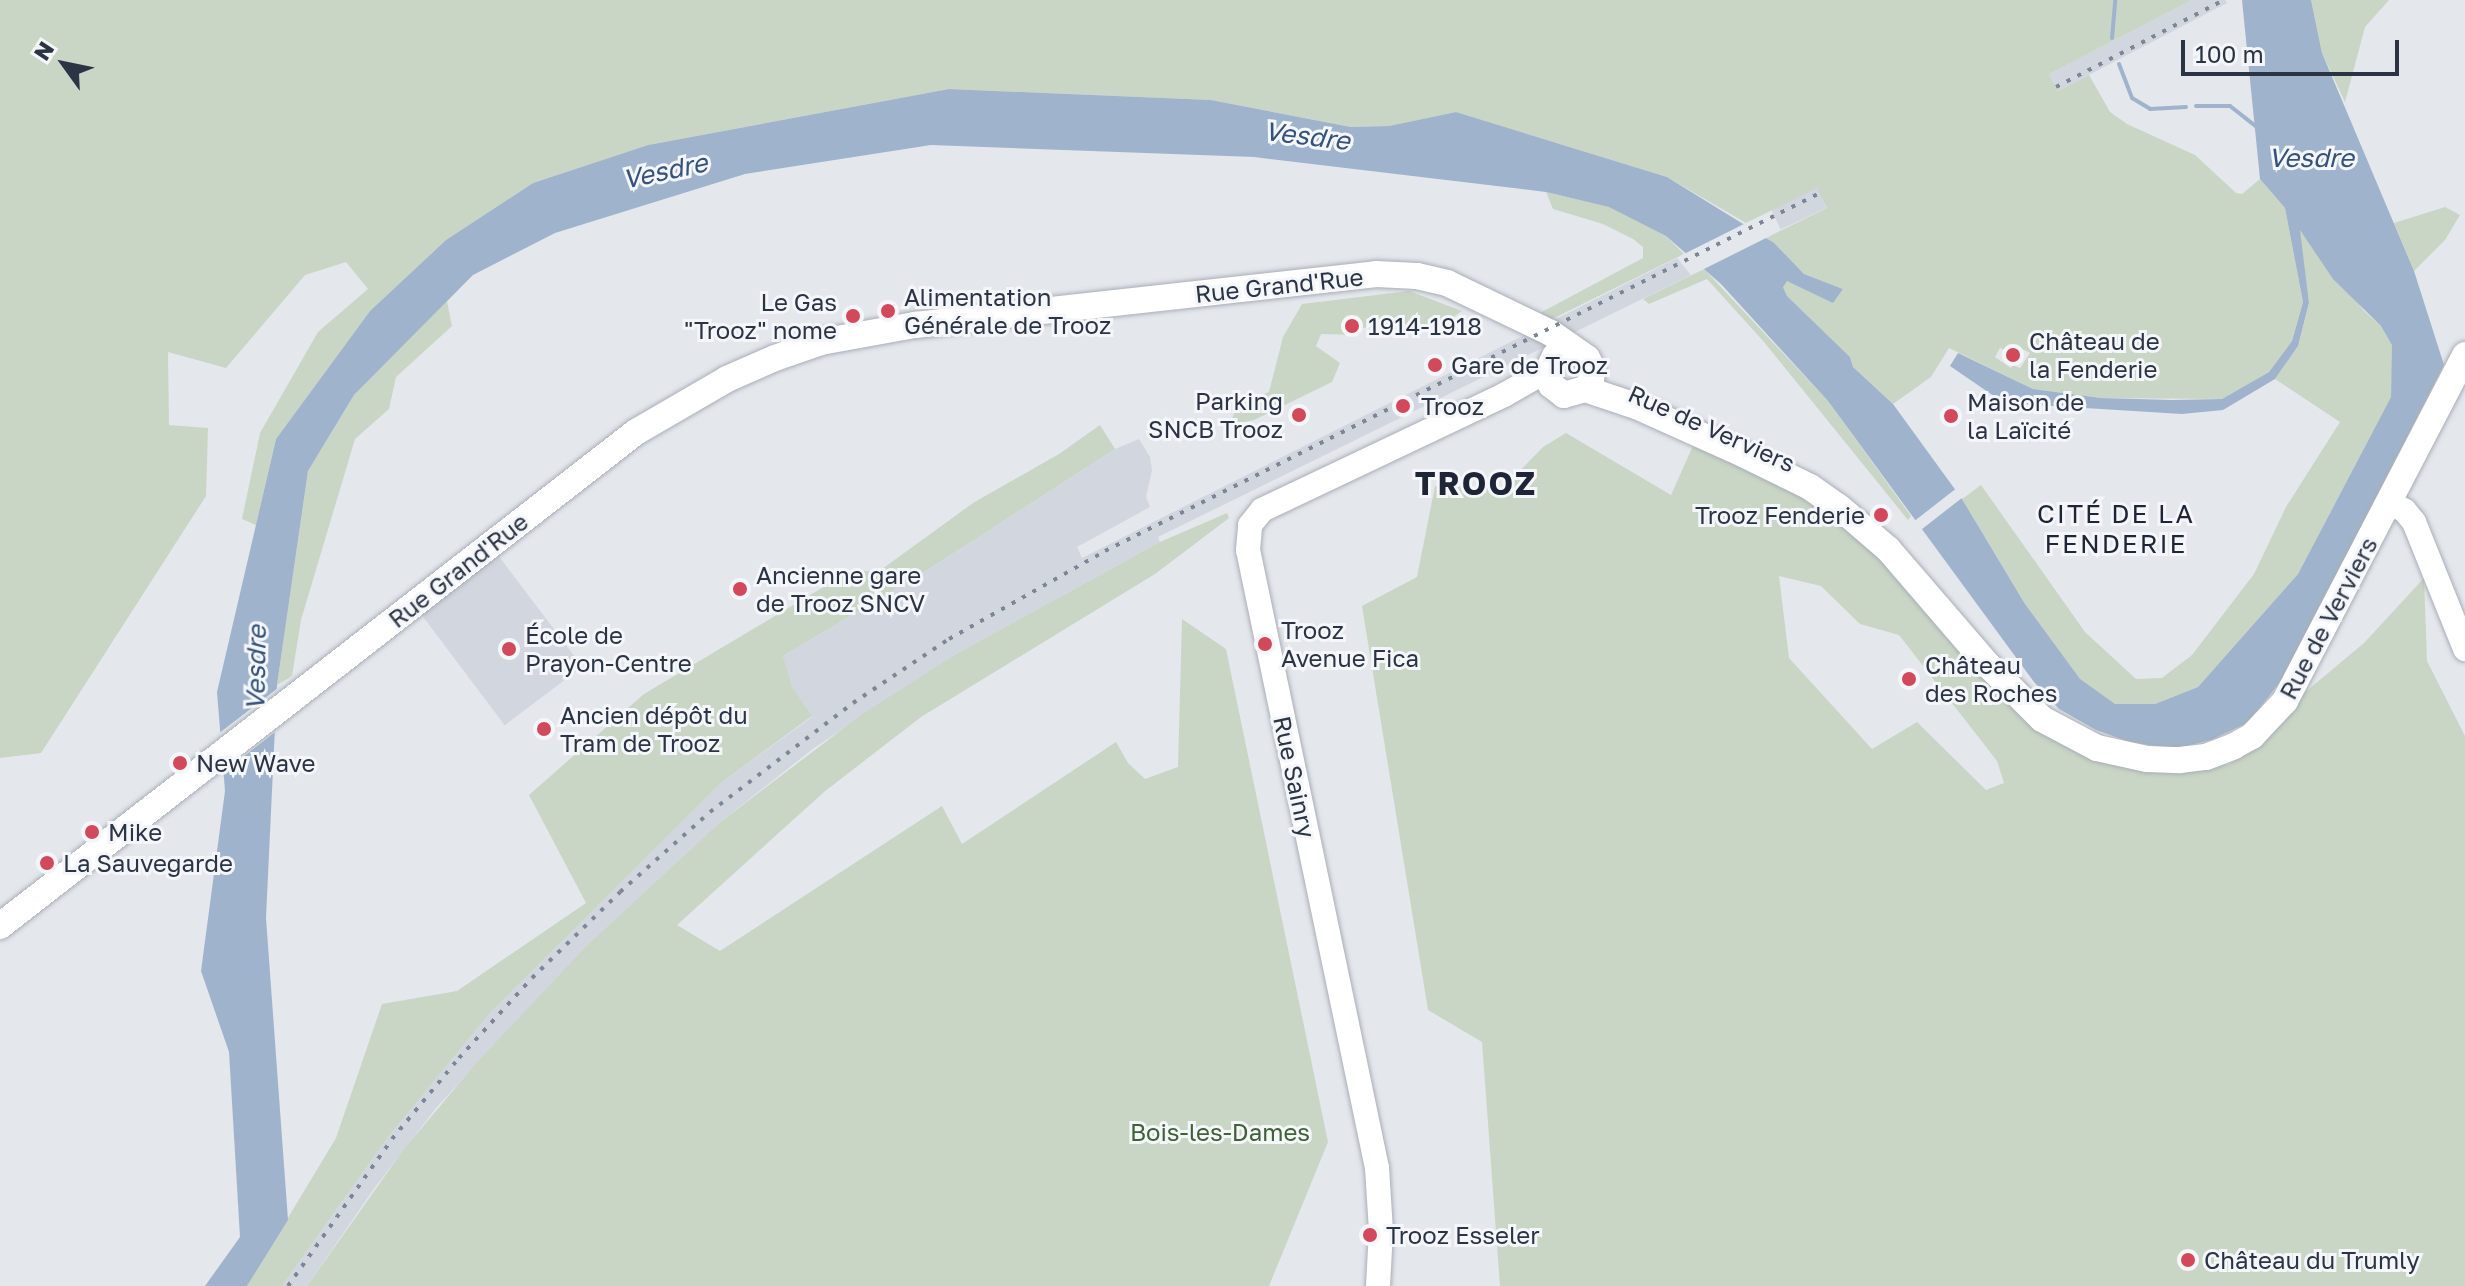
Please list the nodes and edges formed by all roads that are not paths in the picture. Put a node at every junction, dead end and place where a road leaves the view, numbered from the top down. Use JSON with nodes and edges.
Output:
{"nodes":[{"id":1,"x":2465,"y":355,"type":"edge"},
{"id":2,"x":1557,"y":361,"type":"junction"},
{"id":3,"x":1580,"y":386,"type":"junction"},
{"id":4,"x":1479,"y":404,"type":"junction"},
{"id":5,"x":2389,"y":502,"type":"junction"},
{"id":6,"x":2465,"y":649,"type":"edge"},
{"id":7,"x":0,"y":926,"type":"edge"},
{"id":8,"x":1378,"y":1286,"type":"edge"}],
"edges":[{"from":1,"to":5,"type":"main road","name":"Rue de Verviers"},
{"from":2,"to":3,"type":"main road","name":"Rue Grand'Rue"},
{"from":2,"to":3,"type":"main road","name":"Rue Grand'Rue"},
{"from":2,"to":4,"type":"street","name":"Rue Sainry"},
{"from":2,"to":7,"type":"main road","name":"Rue Grand'Rue"},
{"from":3,"to":4,"type":"street","name":"Rue Sainry"},
{"from":3,"to":5,"type":"main road","name":"Rue de Verviers"},
{"from":4,"to":8,"type":"street","name":"Rue Sainry"},
{"from":5,"to":6,"type":"street"}]}
